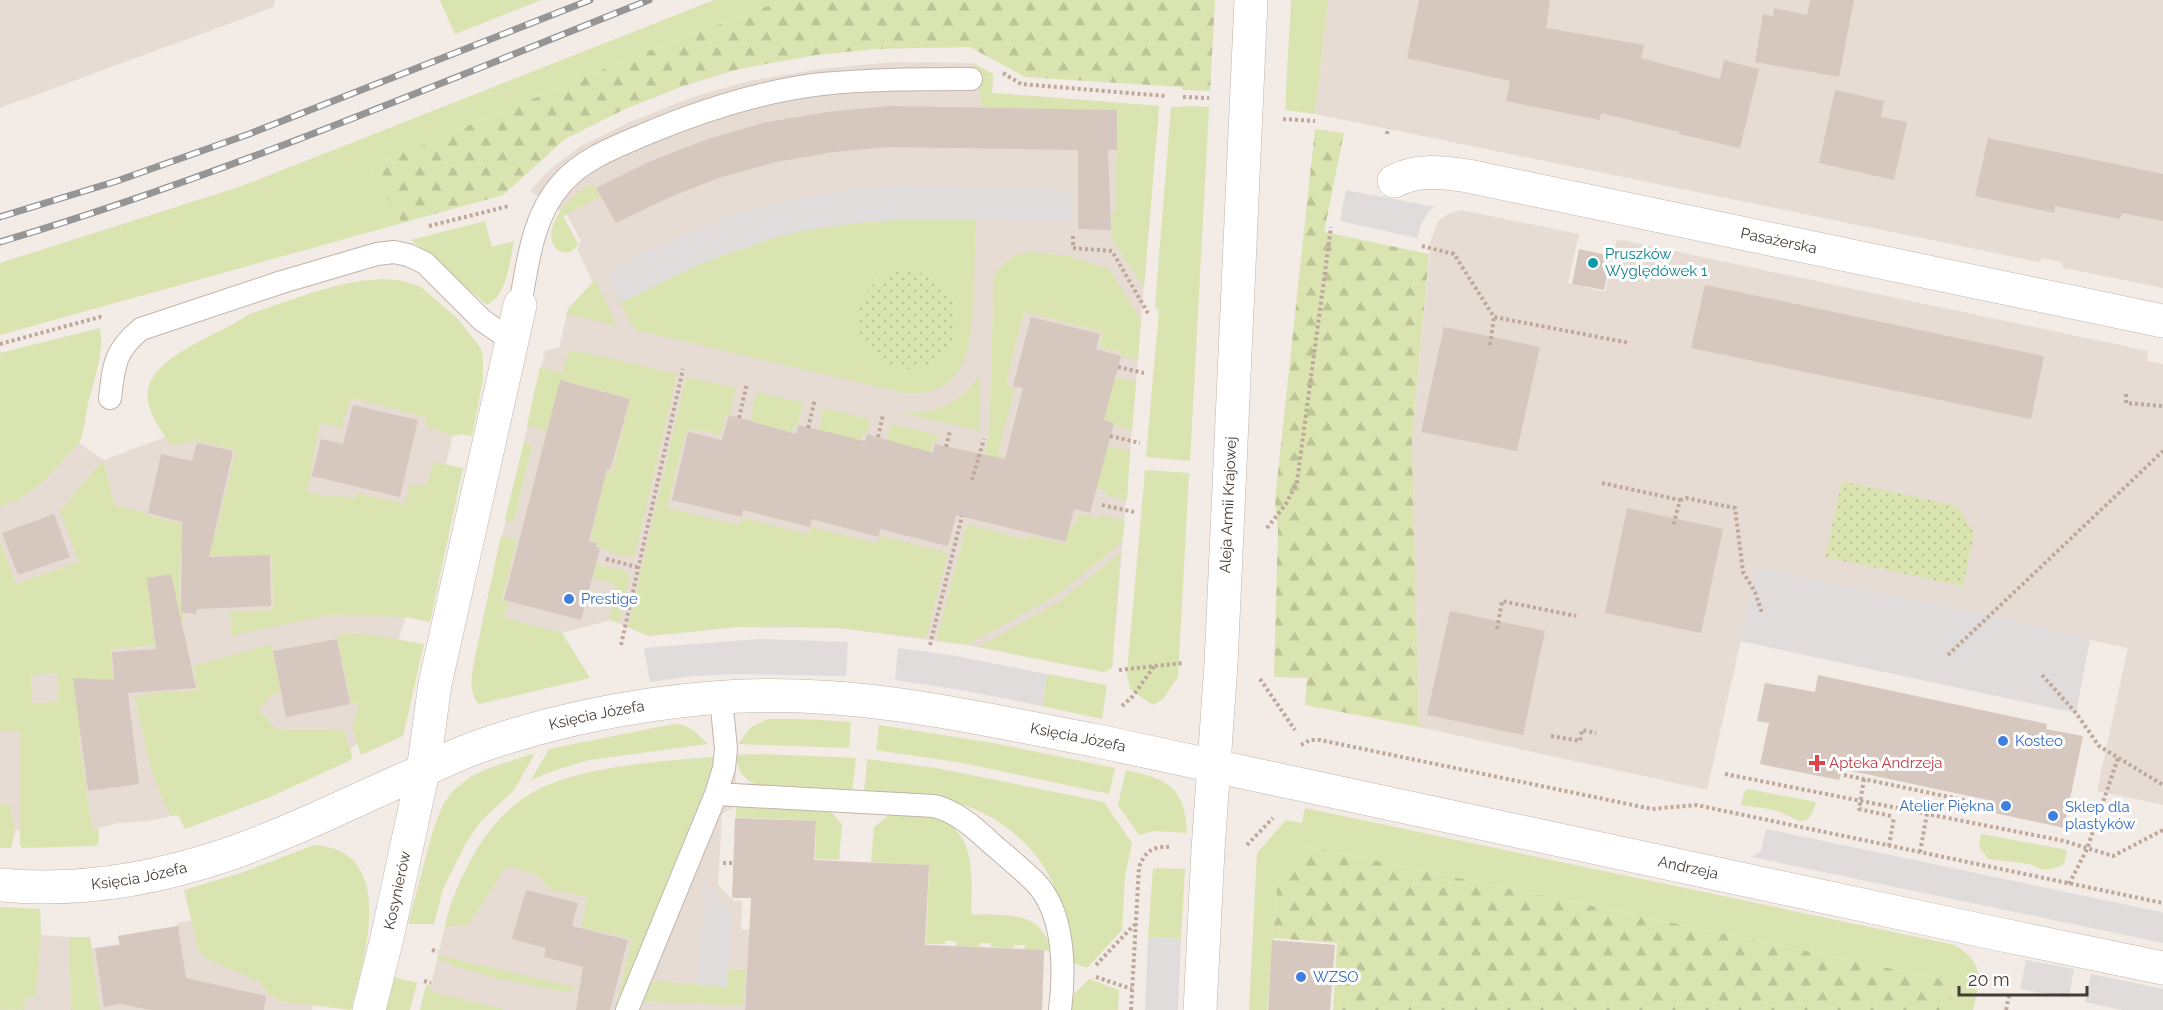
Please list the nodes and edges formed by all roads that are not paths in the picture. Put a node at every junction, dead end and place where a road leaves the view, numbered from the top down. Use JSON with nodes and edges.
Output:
{"nodes":[{"id":1,"x":1251,"y":0,"type":"edge"},
{"id":2,"x":971,"y":79,"type":"dead end"},
{"id":3,"x":1394,"y":181,"type":"dead end"},
{"id":4,"x":519,"y":305,"type":"joint"},
{"id":5,"x":2163,"y":321,"type":"edge"},
{"id":6,"x":512,"y":341,"type":"junction"},
{"id":7,"x":110,"y":398,"type":"dead end"},
{"id":8,"x":721,"y":698,"type":"junction"},
{"id":9,"x":1215,"y":765,"type":"junction"},
{"id":10,"x":423,"y":771,"type":"junction"},
{"id":11,"x":716,"y":794,"type":"junction"},
{"id":12,"x":0,"y":885,"type":"edge"},
{"id":13,"x":2163,"y":968,"type":"edge"},
{"id":14,"x":369,"y":1010,"type":"edge"},
{"id":15,"x":627,"y":1010,"type":"edge"},
{"id":16,"x":1060,"y":1010,"type":"edge"},
{"id":17,"x":1200,"y":1010,"type":"edge"}],
"edges":[{"from":1,"to":9,"type":"street","name":"Aleja Armii Krajowej"},
{"from":2,"to":4,"type":"lane"},
{"from":3,"to":5,"type":"street","name":"Pasażerska"},
{"from":4,"to":6,"type":"street","name":"Kosynierów"},
{"from":6,"to":7,"type":"lane"},
{"from":6,"to":10,"type":"street","name":"Kosynierów"},
{"from":8,"to":9,"type":"street","name":"Księcia Józefa"},
{"from":8,"to":10,"type":"street","name":"Księcia Józefa"},
{"from":8,"to":11,"type":"lane"},
{"from":9,"to":13,"type":"street","name":"Andrzeja"},
{"from":9,"to":17,"type":"street","name":"Aleja Armii Krajowej"},
{"from":10,"to":12,"type":"street","name":"Księcia Józefa"},
{"from":10,"to":14,"type":"street","name":"Kosynierów"},
{"from":11,"to":15,"type":"lane"},
{"from":11,"to":16,"type":"lane"}]}
